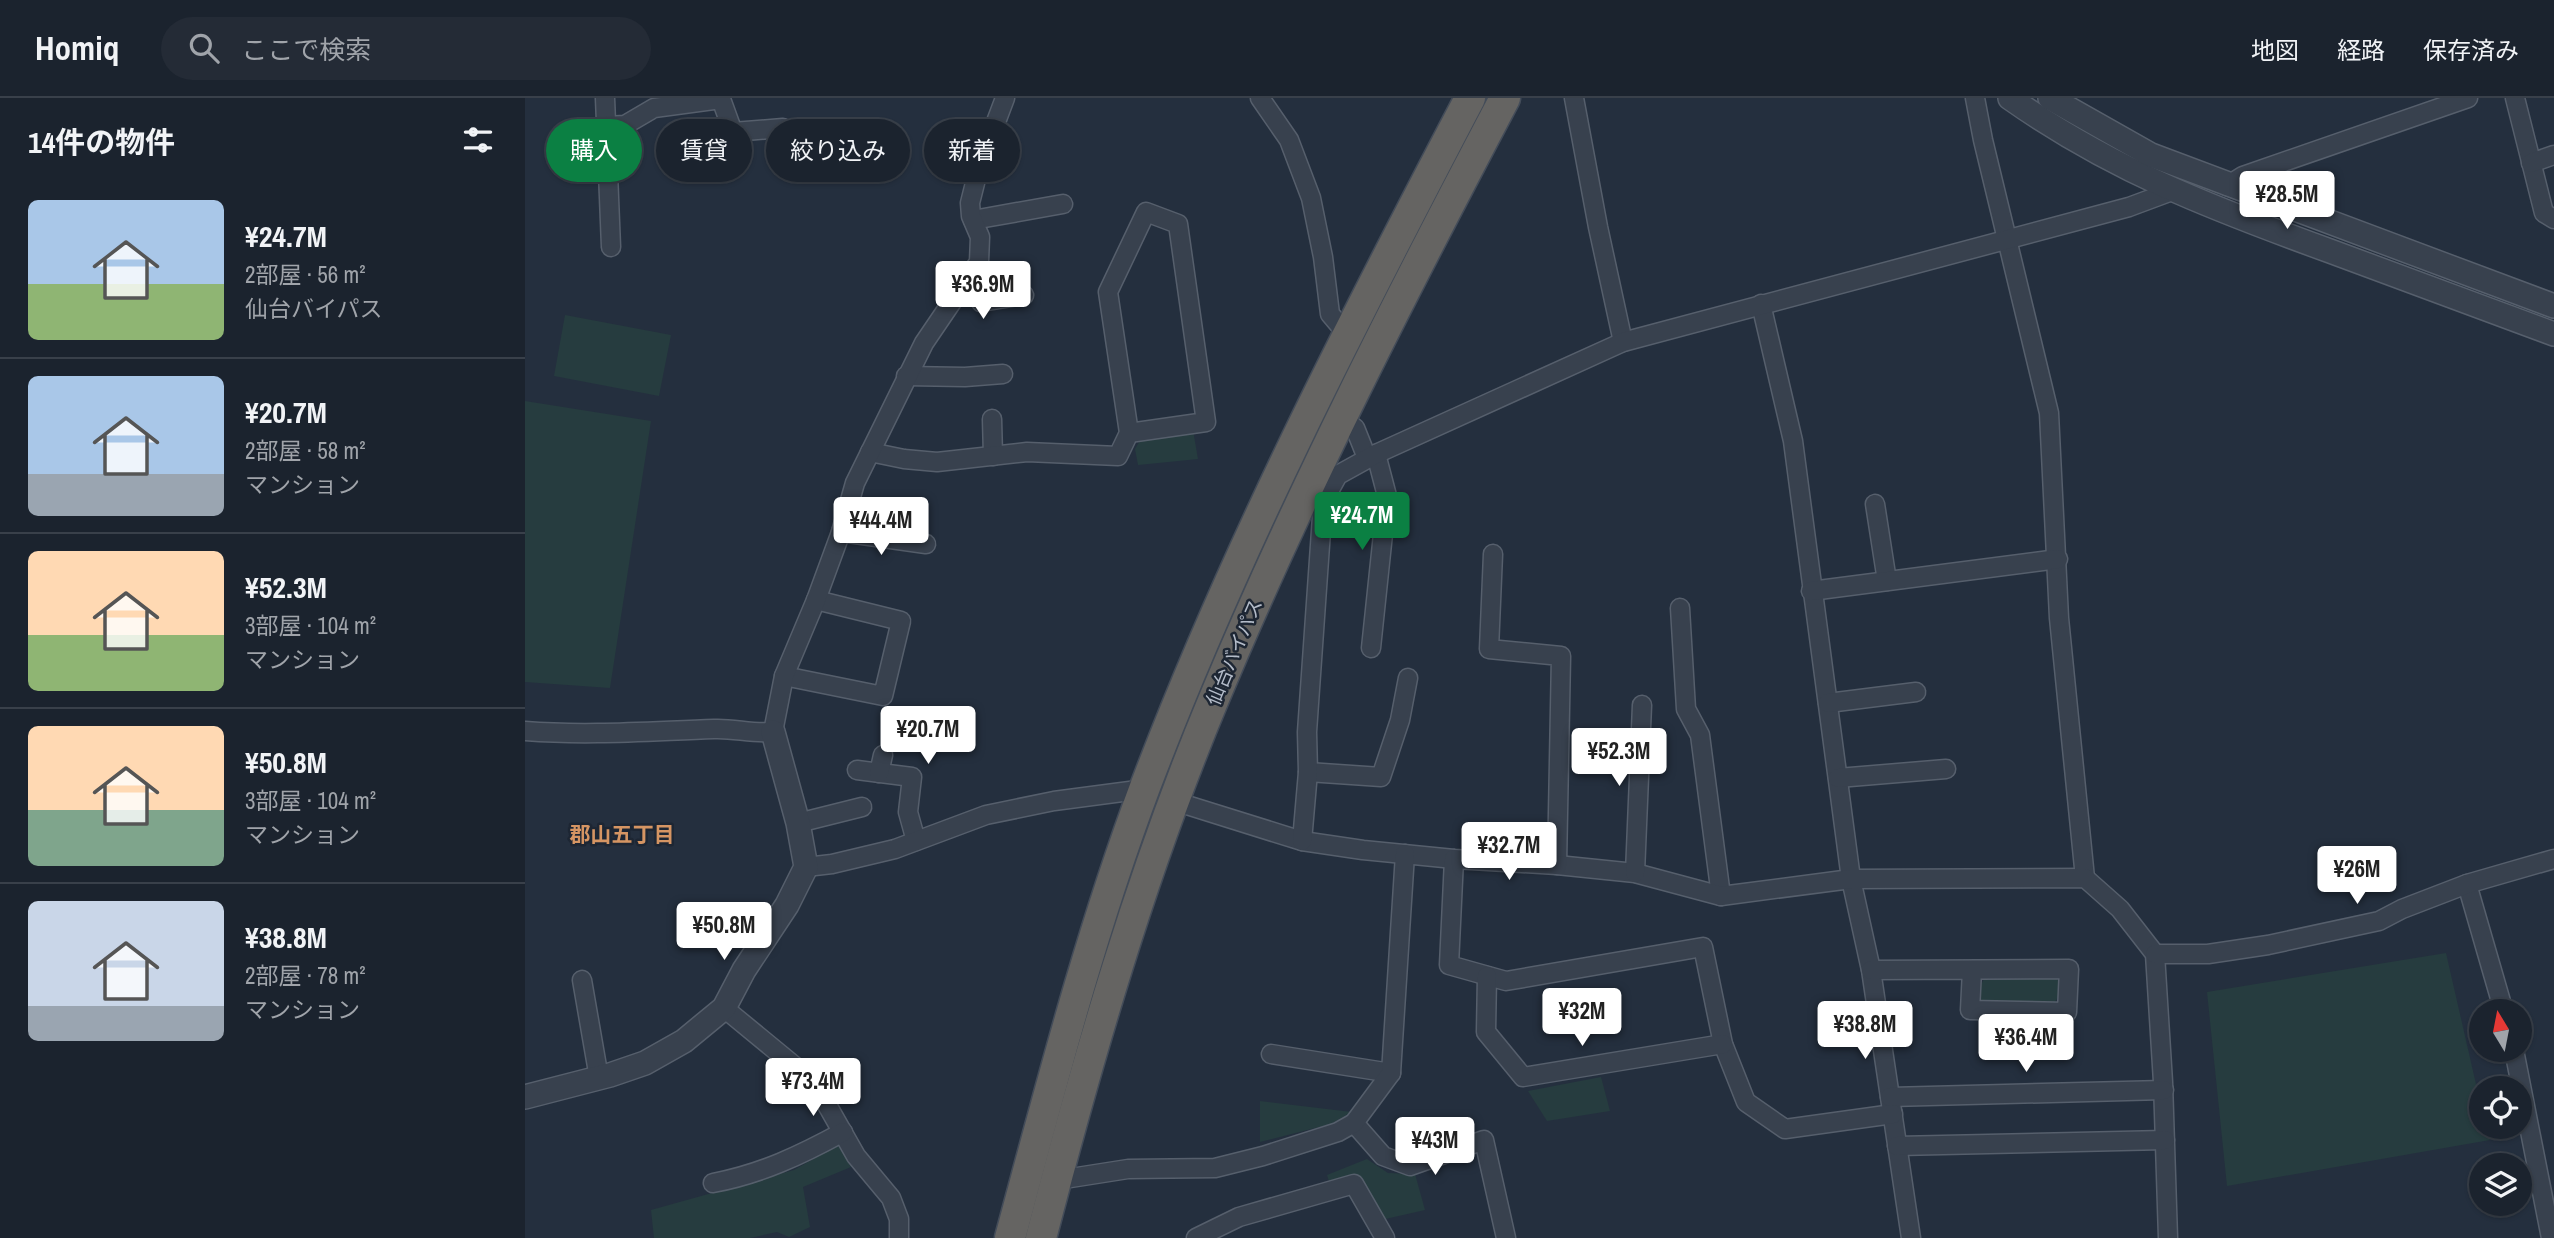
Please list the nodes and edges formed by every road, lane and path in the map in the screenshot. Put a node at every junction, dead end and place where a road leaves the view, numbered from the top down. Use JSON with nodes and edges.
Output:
{"nodes":[{"id":1,"x":605,"y":98,"type":"edge"},
{"id":2,"x":1005,"y":98,"type":"edge"},
{"id":3,"x":1261,"y":98,"type":"edge"},
{"id":4,"x":1470,"y":98,"type":"edge"},
{"id":5,"x":1505,"y":98,"type":"edge"},
{"id":6,"x":1574,"y":98,"type":"edge"},
{"id":7,"x":1975,"y":98,"type":"edge"},
{"id":8,"x":2010,"y":98,"type":"edge"},
{"id":9,"x":2050,"y":98,"type":"edge"},
{"id":10,"x":2468,"y":98,"type":"edge"},
{"id":11,"x":2515,"y":98,"type":"edge"},
{"id":12,"x":606,"y":119,"type":"edge"},
{"id":13,"x":635,"y":119,"type":"edge"},
{"id":14,"x":766,"y":129,"type":"edge"},
{"id":15,"x":2554,"y":155,"type":"edge"},
{"id":16,"x":2531,"y":163,"type":"junction"},
{"id":17,"x":608,"y":182,"type":"edge"},
{"id":18,"x":2227,"y":186,"type":"junction"},
{"id":19,"x":2172,"y":191,"type":"junction"},
{"id":20,"x":1063,"y":204,"type":"dead end"},
{"id":21,"x":2554,"y":219,"type":"edge"},
{"id":22,"x":973,"y":220,"type":"junction"},
{"id":23,"x":2007,"y":238,"type":"junction"},
{"id":24,"x":611,"y":247,"type":"dead end"},
{"id":25,"x":967,"y":282,"type":"junction"},
{"id":26,"x":1024,"y":295,"type":"dead end"},
{"id":27,"x":1761,"y":304,"type":"junction"},
{"id":28,"x":2554,"y":306,"type":"edge"},
{"id":29,"x":1346,"y":333,"type":"junction"},
{"id":30,"x":2554,"y":334,"type":"edge"},
{"id":31,"x":1623,"y":342,"type":"junction"},
{"id":32,"x":1003,"y":374,"type":"dead end"},
{"id":33,"x":906,"y":376,"type":"junction"},
{"id":34,"x":992,"y":419,"type":"dead end"},
{"id":35,"x":1341,"y":419,"type":"junction"},
{"id":36,"x":1129,"y":433,"type":"junction"},
{"id":37,"x":870,"y":453,"type":"junction"},
{"id":38,"x":993,"y":456,"type":"junction"},
{"id":39,"x":1371,"y":456,"type":"junction"},
{"id":40,"x":1875,"y":504,"type":"dead end"},
{"id":41,"x":841,"y":532,"type":"junction"},
{"id":42,"x":926,"y":544,"type":"dead end"},
{"id":43,"x":1493,"y":554,"type":"dead end"},
{"id":44,"x":2058,"y":559,"type":"junction"},
{"id":45,"x":1887,"y":581,"type":"junction"},
{"id":46,"x":1811,"y":591,"type":"junction"},
{"id":47,"x":816,"y":600,"type":"junction"},
{"id":48,"x":1679,"y":608,"type":"dead end"},
{"id":49,"x":1371,"y":648,"type":"dead end"},
{"id":50,"x":784,"y":676,"type":"junction"},
{"id":51,"x":1408,"y":678,"type":"dead end"},
{"id":52,"x":1916,"y":692,"type":"dead end"},
{"id":53,"x":1828,"y":703,"type":"junction"},
{"id":54,"x":1642,"y":705,"type":"dead end"},
{"id":55,"x":525,"y":731,"type":"edge"},
{"id":56,"x":773,"y":732,"type":"junction"},
{"id":57,"x":1946,"y":769,"type":"dead end"},
{"id":58,"x":857,"y":770,"type":"dead end"},
{"id":59,"x":1308,"y":772,"type":"junction"},
{"id":60,"x":1838,"y":778,"type":"junction"},
{"id":61,"x":1145,"y":789,"type":"junction"},
{"id":62,"x":1174,"y":801,"type":"junction"},
{"id":63,"x":862,"y":807,"type":"dead end"},
{"id":64,"x":798,"y":823,"type":"junction"},
{"id":65,"x":916,"y":841,"type":"junction"},
{"id":66,"x":1302,"y":841,"type":"junction"},
{"id":67,"x":1405,"y":854,"type":"junction"},
{"id":68,"x":1454,"y":859,"type":"junction"},
{"id":69,"x":2554,"y":859,"type":"edge"},
{"id":70,"x":1557,"y":865,"type":"junction"},
{"id":71,"x":806,"y":867,"type":"junction"},
{"id":72,"x":1635,"y":873,"type":"junction"},
{"id":73,"x":2085,"y":878,"type":"junction"},
{"id":74,"x":1851,"y":879,"type":"junction"},
{"id":75,"x":2467,"y":884,"type":"junction"},
{"id":76,"x":1721,"y":896,"type":"junction"},
{"id":77,"x":2155,"y":954,"type":"junction"},
{"id":78,"x":1871,"y":970,"type":"junction"},
{"id":79,"x":1972,"y":970,"type":"junction"},
{"id":80,"x":1487,"y":976,"type":"junction"},
{"id":81,"x":582,"y":980,"type":"dead end"},
{"id":82,"x":2500,"y":999,"type":"edge"},
{"id":83,"x":724,"y":1008,"type":"junction"},
{"id":84,"x":1723,"y":1045,"type":"junction"},
{"id":85,"x":1271,"y":1054,"type":"dead end"},
{"id":86,"x":2516,"y":1062,"type":"edge"},
{"id":87,"x":1391,"y":1073,"type":"junction"},
{"id":88,"x":599,"y":1078,"type":"junction"},
{"id":89,"x":2164,"y":1090,"type":"junction"},
{"id":90,"x":525,"y":1097,"type":"edge"},
{"id":91,"x":1891,"y":1105,"type":"junction"},
{"id":92,"x":1354,"y":1123,"type":"junction"},
{"id":93,"x":843,"y":1132,"type":"junction"},
{"id":94,"x":2165,"y":1140,"type":"junction"},
{"id":95,"x":1897,"y":1146,"type":"junction"},
{"id":96,"x":1058,"y":1180,"type":"junction"},
{"id":97,"x":713,"y":1183,"type":"dead end"},
{"id":98,"x":899,"y":1238,"type":"edge"},
{"id":99,"x":1010,"y":1238,"type":"edge"},
{"id":100,"x":1041,"y":1238,"type":"edge"},
{"id":101,"x":1196,"y":1238,"type":"edge"},
{"id":102,"x":1385,"y":1238,"type":"edge"},
{"id":103,"x":1506,"y":1238,"type":"edge"},
{"id":104,"x":1911,"y":1238,"type":"edge"},
{"id":105,"x":2168,"y":1238,"type":"edge"},
{"id":106,"x":2551,"y":1238,"type":"edge"}],
"edges":[{"from":1,"to":12,"type":"street"},
{"from":2,"to":22,"type":"street"},
{"from":3,"to":29,"type":"street"},
{"from":4,"to":29,"type":"highway","name":"仙台バイパス"},
{"from":5,"to":35,"type":"highway","name":"仙台バイパス"},
{"from":6,"to":31,"type":"street"},
{"from":7,"to":23,"type":"street"},
{"from":8,"to":19,"type":"street"},
{"from":9,"to":18,"type":"street"},
{"from":10,"to":18,"type":"street"},
{"from":11,"to":16,"type":"street"},
{"from":13,"to":14,"type":"street"},
{"from":15,"to":16,"type":"street"},
{"from":16,"to":21,"type":"street"},
{"from":17,"to":24,"type":"street"},
{"from":18,"to":28,"type":"street"},
{"from":19,"to":23,"type":"street"},
{"from":19,"to":30,"type":"street"},
{"from":20,"to":22,"type":"street"},
{"from":22,"to":25,"type":"street"},
{"from":23,"to":27,"type":"street"},
{"from":23,"to":44,"type":"street"},
{"from":25,"to":26,"type":"street"},
{"from":25,"to":33,"type":"street"},
{"from":27,"to":31,"type":"street"},
{"from":27,"to":46,"type":"street"},
{"from":29,"to":61,"type":"highway","name":"仙台バイパス"},
{"from":31,"to":39,"type":"street"},
{"from":32,"to":33,"type":"street"},
{"from":33,"to":37,"type":"street"},
{"from":34,"to":38,"type":"street"},
{"from":35,"to":39,"type":"street"},
{"from":35,"to":62,"type":"highway","name":"仙台バイパス"},
{"from":36,"to":36,"type":"street"},
{"from":36,"to":38,"type":"street"},
{"from":37,"to":38,"type":"street"},
{"from":37,"to":41,"type":"street"},
{"from":39,"to":49,"type":"street"},
{"from":39,"to":59,"type":"street"},
{"from":40,"to":45,"type":"street"},
{"from":41,"to":42,"type":"street"},
{"from":41,"to":47,"type":"street"},
{"from":43,"to":70,"type":"street"},
{"from":44,"to":45,"type":"street"},
{"from":44,"to":73,"type":"street"},
{"from":45,"to":46,"type":"street"},
{"from":46,"to":53,"type":"street"},
{"from":47,"to":50,"type":"street"},
{"from":47,"to":50,"type":"street"},
{"from":48,"to":76,"type":"street"},
{"from":50,"to":56,"type":"street"},
{"from":51,"to":59,"type":"street"},
{"from":52,"to":53,"type":"street"},
{"from":53,"to":60,"type":"street"},
{"from":54,"to":72,"type":"street"},
{"from":55,"to":56,"type":"street"},
{"from":56,"to":64,"type":"street"},
{"from":57,"to":60,"type":"street"},
{"from":58,"to":65,"type":"street"},
{"from":59,"to":66,"type":"street"},
{"from":60,"to":74,"type":"street"},
{"from":61,"to":65,"type":"street"},
{"from":61,"to":99,"type":"highway","name":"仙台バイパス"},
{"from":62,"to":66,"type":"street"},
{"from":62,"to":96,"type":"highway","name":"仙台バイパス"},
{"from":63,"to":64,"type":"street"},
{"from":64,"to":71,"type":"street"},
{"from":65,"to":71,"type":"street"},
{"from":66,"to":67,"type":"street"},
{"from":67,"to":68,"type":"street"},
{"from":67,"to":87,"type":"street"},
{"from":68,"to":70,"type":"street"},
{"from":68,"to":80,"type":"street"},
{"from":69,"to":75,"type":"street"},
{"from":70,"to":72,"type":"street"},
{"from":71,"to":83,"type":"street"},
{"from":72,"to":76,"type":"street"},
{"from":73,"to":74,"type":"street"},
{"from":73,"to":77,"type":"street"},
{"from":74,"to":76,"type":"street"},
{"from":74,"to":78,"type":"street"},
{"from":75,"to":77,"type":"street"},
{"from":75,"to":82,"type":"street"},
{"from":77,"to":89,"type":"street"},
{"from":78,"to":79,"type":"street"},
{"from":78,"to":91,"type":"street"},
{"from":79,"to":79,"type":"street"},
{"from":80,"to":84,"type":"street"},
{"from":80,"to":84,"type":"street"},
{"from":81,"to":88,"type":"street"},
{"from":83,"to":88,"type":"street"},
{"from":83,"to":93,"type":"street"},
{"from":84,"to":91,"type":"street"},
{"from":85,"to":87,"type":"street"},
{"from":86,"to":106,"type":"street"},
{"from":87,"to":92,"type":"street"},
{"from":88,"to":90,"type":"street"},
{"from":89,"to":91,"type":"street"},
{"from":89,"to":94,"type":"street"},
{"from":91,"to":95,"type":"street"},
{"from":92,"to":96,"type":"street"},
{"from":92,"to":103,"type":"street"},
{"from":93,"to":97,"type":"street"},
{"from":93,"to":98,"type":"street"},
{"from":94,"to":95,"type":"street"},
{"from":94,"to":105,"type":"street"},
{"from":95,"to":104,"type":"street"},
{"from":96,"to":100,"type":"highway","name":"仙台バイパス"},
{"from":101,"to":102,"type":"street"}]}
